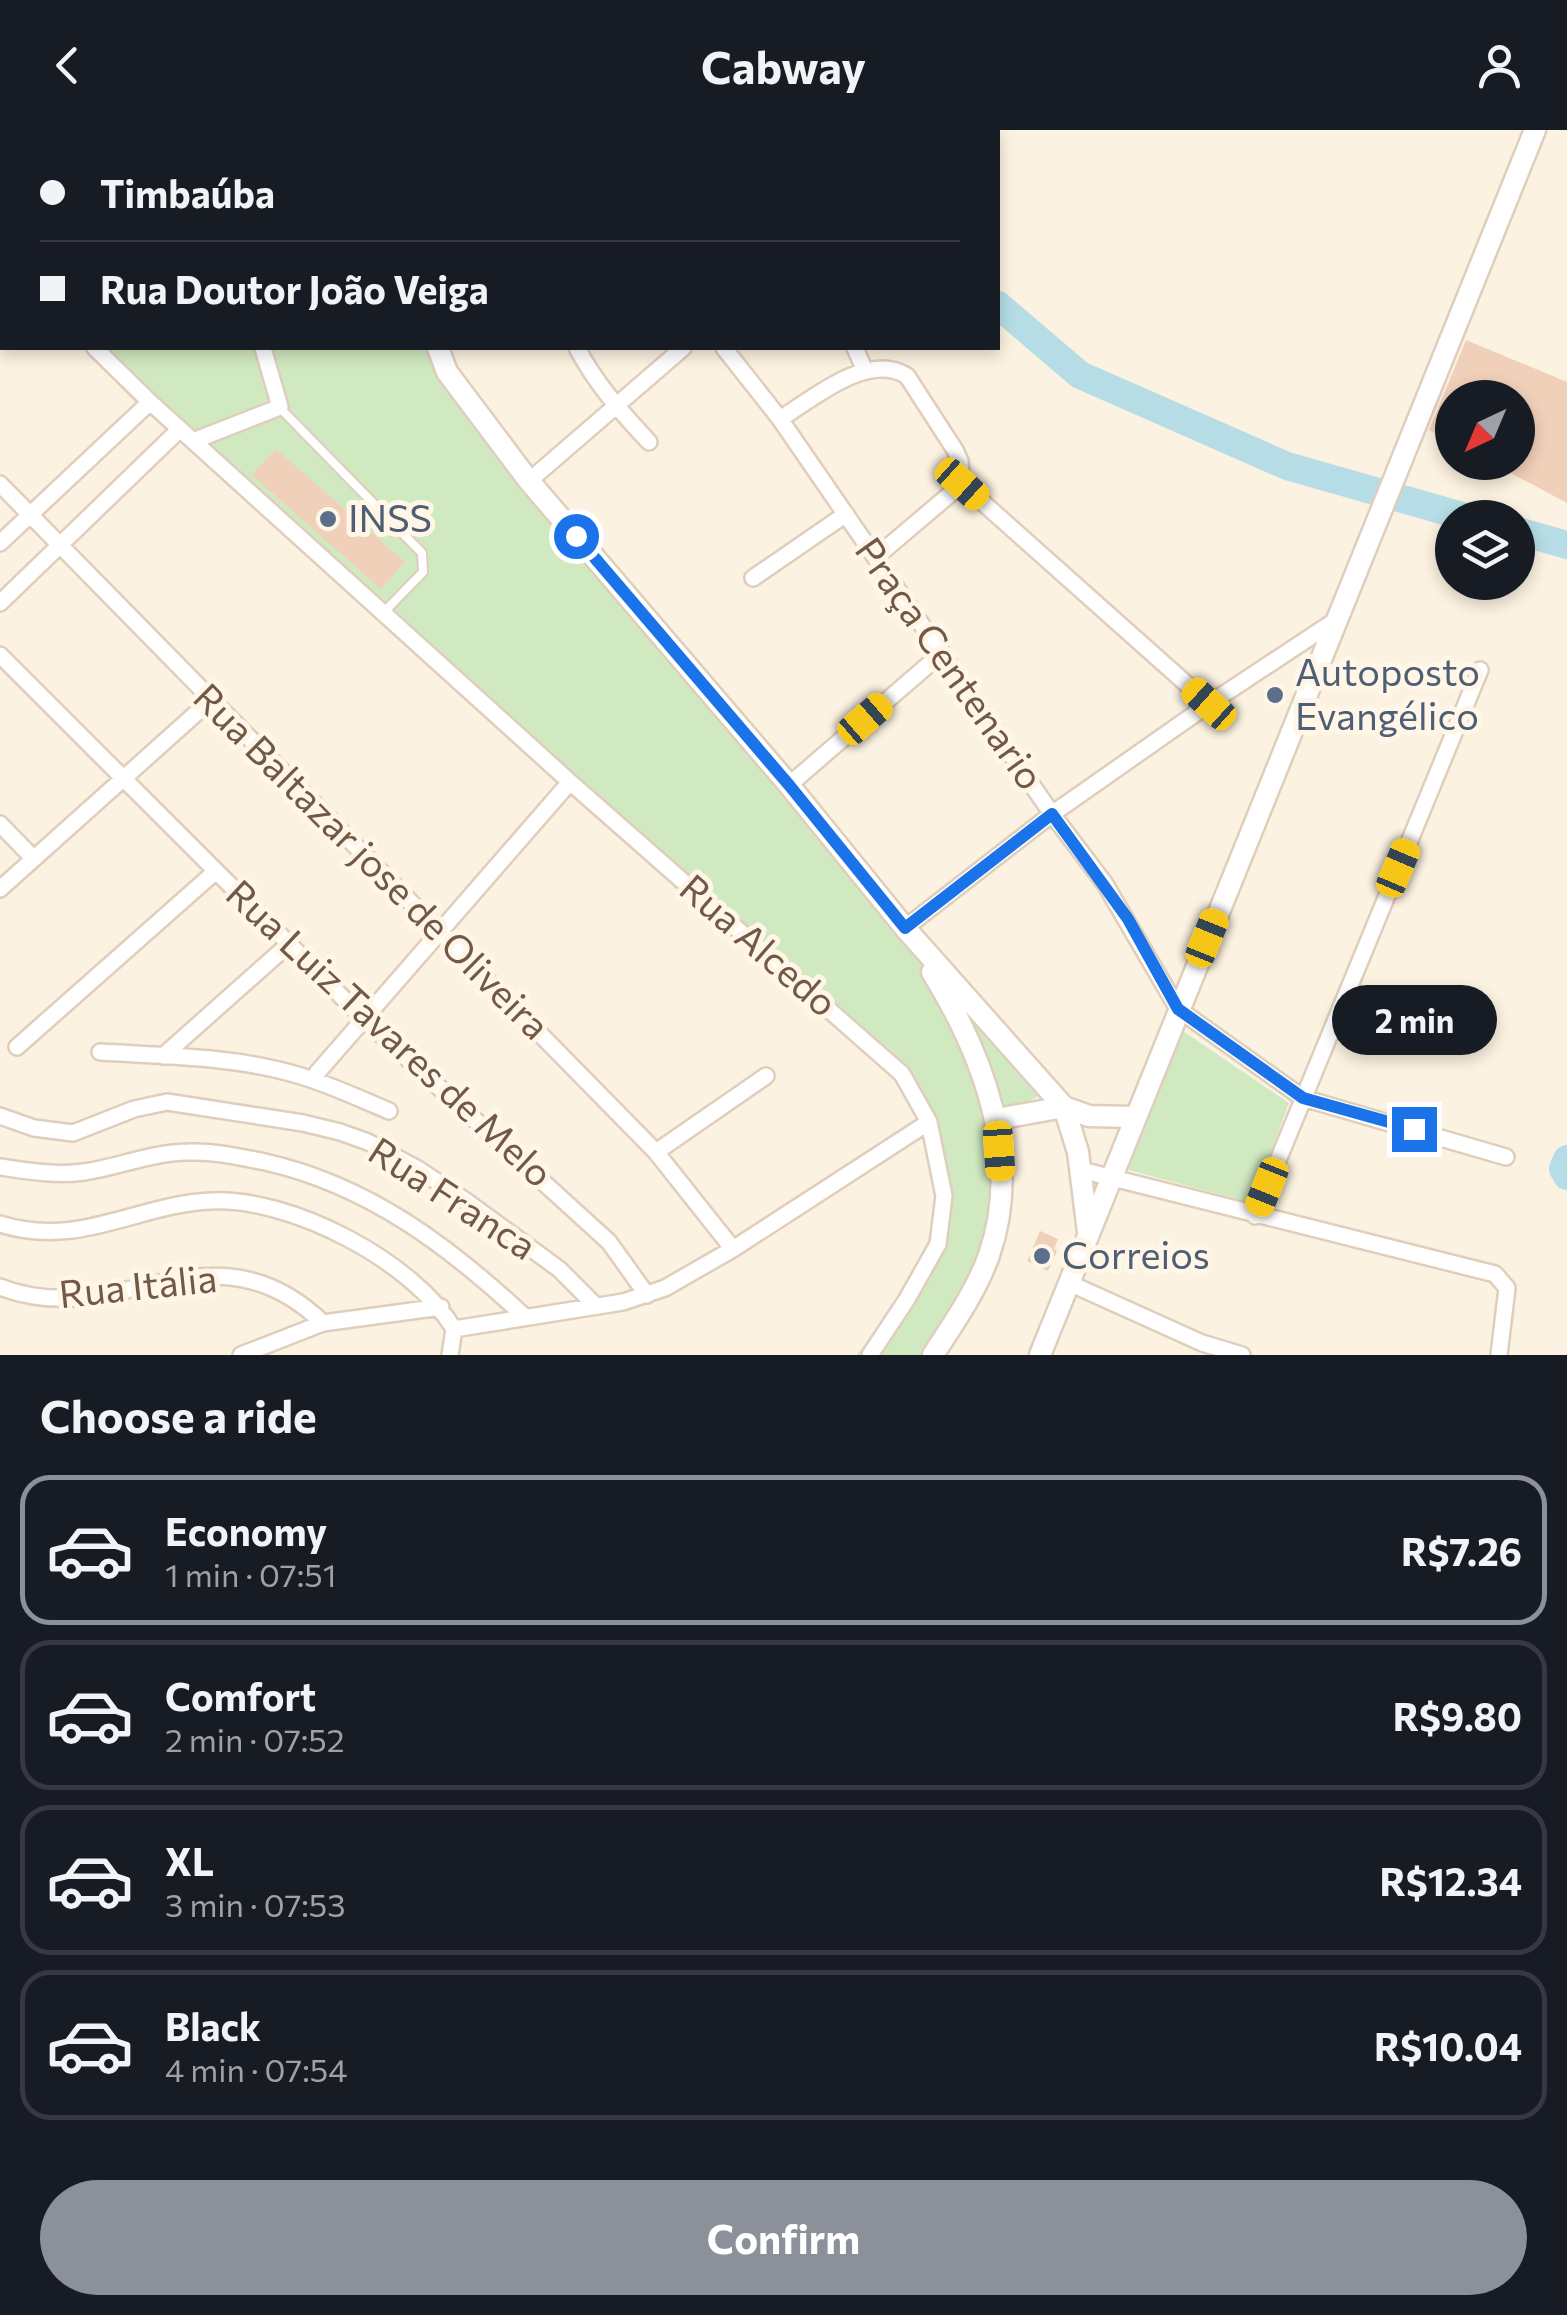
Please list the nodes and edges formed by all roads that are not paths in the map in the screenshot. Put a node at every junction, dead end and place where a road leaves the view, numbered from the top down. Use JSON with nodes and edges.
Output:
{"nodes":[{"id":1,"x":1535,"y":130,"type":"edge"},
{"id":2,"x":97,"y":350,"type":"edge"},
{"id":3,"x":264,"y":350,"type":"edge"},
{"id":4,"x":439,"y":350,"type":"edge"},
{"id":5,"x":578,"y":350,"type":"edge"},
{"id":6,"x":682,"y":350,"type":"edge"},
{"id":7,"x":726,"y":350,"type":"edge"},
{"id":8,"x":856,"y":350,"type":"edge"},
{"id":9,"x":865,"y":371,"type":"junction"},
{"id":10,"x":150,"y":402,"type":"junction"},
{"id":11,"x":616,"y":406,"type":"junction"},
{"id":12,"x":280,"y":408,"type":"junction"},
{"id":13,"x":780,"y":418,"type":"junction"},
{"id":14,"x":180,"y":429,"type":"junction"},
{"id":15,"x":193,"y":441,"type":"junction"},
{"id":16,"x":650,"y":442,"type":"dead end"},
{"id":17,"x":529,"y":481,"type":"junction"},
{"id":18,"x":0,"y":484,"type":"edge"},
{"id":19,"x":962,"y":484,"type":"junction"},
{"id":20,"x":28,"y":514,"type":"junction"},
{"id":21,"x":846,"y":514,"type":"junction"},
{"id":22,"x":0,"y":543,"type":"edge"},
{"id":23,"x":59,"y":546,"type":"junction"},
{"id":24,"x":876,"y":557,"type":"junction"},
{"id":25,"x":753,"y":578,"type":"dead end"},
{"id":26,"x":0,"y":604,"type":"edge"},
{"id":27,"x":383,"y":613,"type":"junction"},
{"id":28,"x":1336,"y":620,"type":"junction"},
{"id":29,"x":942,"y":653,"type":"junction"},
{"id":30,"x":0,"y":655,"type":"edge"},
{"id":31,"x":1480,"y":670,"type":"dead end"},
{"id":32,"x":212,"y":700,"type":"junction"},
{"id":33,"x":1209,"y":704,"type":"junction"},
{"id":34,"x":123,"y":778,"type":"junction"},
{"id":35,"x":570,"y":782,"type":"junction"},
{"id":36,"x":789,"y":785,"type":"junction"},
{"id":37,"x":1052,"y":814,"type":"junction"},
{"id":38,"x":0,"y":824,"type":"edge"},
{"id":39,"x":33,"y":858,"type":"junction"},
{"id":40,"x":216,"y":871,"type":"junction"},
{"id":41,"x":0,"y":889,"type":"edge"},
{"id":42,"x":905,"y":928,"type":"junction"},
{"id":43,"x":438,"y":930,"type":"junction"},
{"id":44,"x":289,"y":944,"type":"junction"},
{"id":45,"x":1178,"y":1009,"type":"junction"},
{"id":46,"x":364,"y":1019,"type":"junction"},
{"id":47,"x":17,"y":1047,"type":"dead end"},
{"id":48,"x":100,"y":1052,"type":"dead end"},
{"id":49,"x":163,"y":1056,"type":"junction"},
{"id":50,"x":317,"y":1073,"type":"dead end"},
{"id":51,"x":766,"y":1076,"type":"dead end"},
{"id":52,"x":1303,"y":1098,"type":"junction"},
{"id":53,"x":1064,"y":1107,"type":"junction"},
{"id":54,"x":389,"y":1111,"type":"dead end"},
{"id":55,"x":0,"y":1116,"type":"edge"},
{"id":56,"x":1134,"y":1117,"type":"junction"},
{"id":57,"x":997,"y":1119,"type":"junction"},
{"id":58,"x":930,"y":1122,"type":"junction"},
{"id":59,"x":656,"y":1152,"type":"junction"},
{"id":60,"x":1506,"y":1158,"type":"dead end"},
{"id":61,"x":0,"y":1167,"type":"edge"},
{"id":62,"x":1082,"y":1170,"type":"junction"},
{"id":63,"x":1111,"y":1177,"type":"junction"},
{"id":64,"x":1255,"y":1216,"type":"junction"},
{"id":65,"x":0,"y":1224,"type":"edge"},
{"id":66,"x":1088,"y":1234,"type":"junction"},
{"id":67,"x":733,"y":1249,"type":"junction"},
{"id":68,"x":1069,"y":1283,"type":"junction"},
{"id":69,"x":0,"y":1287,"type":"edge"},
{"id":70,"x":647,"y":1295,"type":"junction"},
{"id":71,"x":596,"y":1306,"type":"junction"},
{"id":72,"x":441,"y":1308,"type":"junction"},
{"id":73,"x":525,"y":1317,"type":"junction"},
{"id":74,"x":323,"y":1322,"type":"junction"},
{"id":75,"x":454,"y":1329,"type":"junction"},
{"id":76,"x":1238,"y":1354,"type":"edge"},
{"id":77,"x":241,"y":1355,"type":"edge"},
{"id":78,"x":450,"y":1355,"type":"edge"},
{"id":79,"x":870,"y":1355,"type":"edge"},
{"id":80,"x":933,"y":1355,"type":"edge"},
{"id":81,"x":1040,"y":1355,"type":"edge"},
{"id":82,"x":1498,"y":1355,"type":"edge"}],
"edges":[{"from":1,"to":28,"type":"street"},
{"from":2,"to":10,"type":"street","name":"Rua Alcedo"},
{"from":3,"to":12,"type":"street"},
{"from":4,"to":17,"type":"street"},
{"from":5,"to":11,"type":"street"},
{"from":6,"to":11,"type":"street"},
{"from":7,"to":13,"type":"street","name":"Praça Centenario"},
{"from":8,"to":9,"type":"street"},
{"from":9,"to":13,"type":"street"},
{"from":9,"to":19,"type":"street"},
{"from":10,"to":14,"type":"street","name":"Rua Alcedo"},
{"from":10,"to":20,"type":"street"},
{"from":11,"to":16,"type":"street"},
{"from":11,"to":17,"type":"street"},
{"from":12,"to":15,"type":"street"},
{"from":12,"to":27,"type":"lane"},
{"from":13,"to":21,"type":"street","name":"Praça Centenario"},
{"from":14,"to":15,"type":"street","name":"Rua Alcedo"},
{"from":14,"to":23,"type":"street"},
{"from":15,"to":27,"type":"street","name":"Rua Alcedo"},
{"from":17,"to":36,"type":"street"},
{"from":18,"to":20,"type":"street","name":"Rua Baltazar jose de Oliveira"},
{"from":19,"to":24,"type":"street"},
{"from":19,"to":33,"type":"street"},
{"from":20,"to":22,"type":"street"},
{"from":20,"to":23,"type":"street","name":"Rua Baltazar jose de Oliveira"},
{"from":21,"to":24,"type":"street","name":"Praça Centenario"},
{"from":21,"to":25,"type":"street"},
{"from":23,"to":26,"type":"street"},
{"from":23,"to":32,"type":"street","name":"Rua Baltazar jose de Oliveira"},
{"from":24,"to":29,"type":"street","name":"Praça Centenario"},
{"from":27,"to":35,"type":"street","name":"Rua Alcedo"},
{"from":28,"to":33,"type":"street"},
{"from":28,"to":45,"type":"street"},
{"from":29,"to":36,"type":"street"},
{"from":29,"to":37,"type":"street","name":"Praça Centenario"},
{"from":30,"to":34,"type":"street","name":"Rua Luiz Tavares de Melo"},
{"from":31,"to":52,"type":"street"},
{"from":32,"to":34,"type":"street"},
{"from":32,"to":43,"type":"street","name":"Rua Baltazar jose de Oliveira"},
{"from":33,"to":37,"type":"street"},
{"from":34,"to":39,"type":"street"},
{"from":34,"to":40,"type":"street","name":"Rua Luiz Tavares de Melo"},
{"from":35,"to":43,"type":"street"},
{"from":35,"to":58,"type":"street","name":"Rua Alcedo"},
{"from":36,"to":42,"type":"street"},
{"from":37,"to":42,"type":"street"},
{"from":37,"to":45,"type":"street","name":"Praça Centenario"},
{"from":38,"to":39,"type":"street"},
{"from":39,"to":41,"type":"street"},
{"from":40,"to":44,"type":"street","name":"Rua Luiz Tavares de Melo"},
{"from":40,"to":47,"type":"street"},
{"from":42,"to":53,"type":"street"},
{"from":42,"to":57,"type":"street"},
{"from":43,"to":46,"type":"street"},
{"from":43,"to":59,"type":"street","name":"Rua Baltazar jose de Oliveira"},
{"from":44,"to":46,"type":"street","name":"Rua Luiz Tavares de Melo"},
{"from":44,"to":49,"type":"street"},
{"from":45,"to":52,"type":"street","name":"Praça Centenario"},
{"from":45,"to":56,"type":"street"},
{"from":46,"to":50,"type":"street"},
{"from":46,"to":70,"type":"street","name":"Rua Luiz Tavares de Melo"},
{"from":48,"to":49,"type":"street"},
{"from":49,"to":54,"type":"street"},
{"from":51,"to":59,"type":"street"},
{"from":52,"to":60,"type":"street","name":"Praça Centenario"},
{"from":52,"to":64,"type":"street"},
{"from":53,"to":56,"type":"street"},
{"from":53,"to":57,"type":"street"},
{"from":53,"to":62,"type":"street"},
{"from":55,"to":71,"type":"street","name":"Rua Franca"},
{"from":56,"to":63,"type":"street"},
{"from":57,"to":80,"type":"street"},
{"from":58,"to":67,"type":"street"},
{"from":58,"to":79,"type":"street","name":"Rua Alcedo"},
{"from":59,"to":67,"type":"street","name":"Rua Baltazar jose de Oliveira"},
{"from":61,"to":73,"type":"street"},
{"from":62,"to":63,"type":"street"},
{"from":62,"to":66,"type":"street"},
{"from":63,"to":64,"type":"street"},
{"from":63,"to":66,"type":"street"},
{"from":64,"to":82,"type":"street"},
{"from":65,"to":72,"type":"street"},
{"from":66,"to":68,"type":"street"},
{"from":67,"to":70,"type":"street"},
{"from":68,"to":76,"type":"street"},
{"from":68,"to":81,"type":"street"},
{"from":69,"to":74,"type":"street","name":"Rua Itália"},
{"from":70,"to":71,"type":"street"},
{"from":71,"to":73,"type":"street"},
{"from":72,"to":74,"type":"street"},
{"from":72,"to":75,"type":"street"},
{"from":73,"to":75,"type":"street"},
{"from":74,"to":77,"type":"street"},
{"from":75,"to":78,"type":"street"}]}
